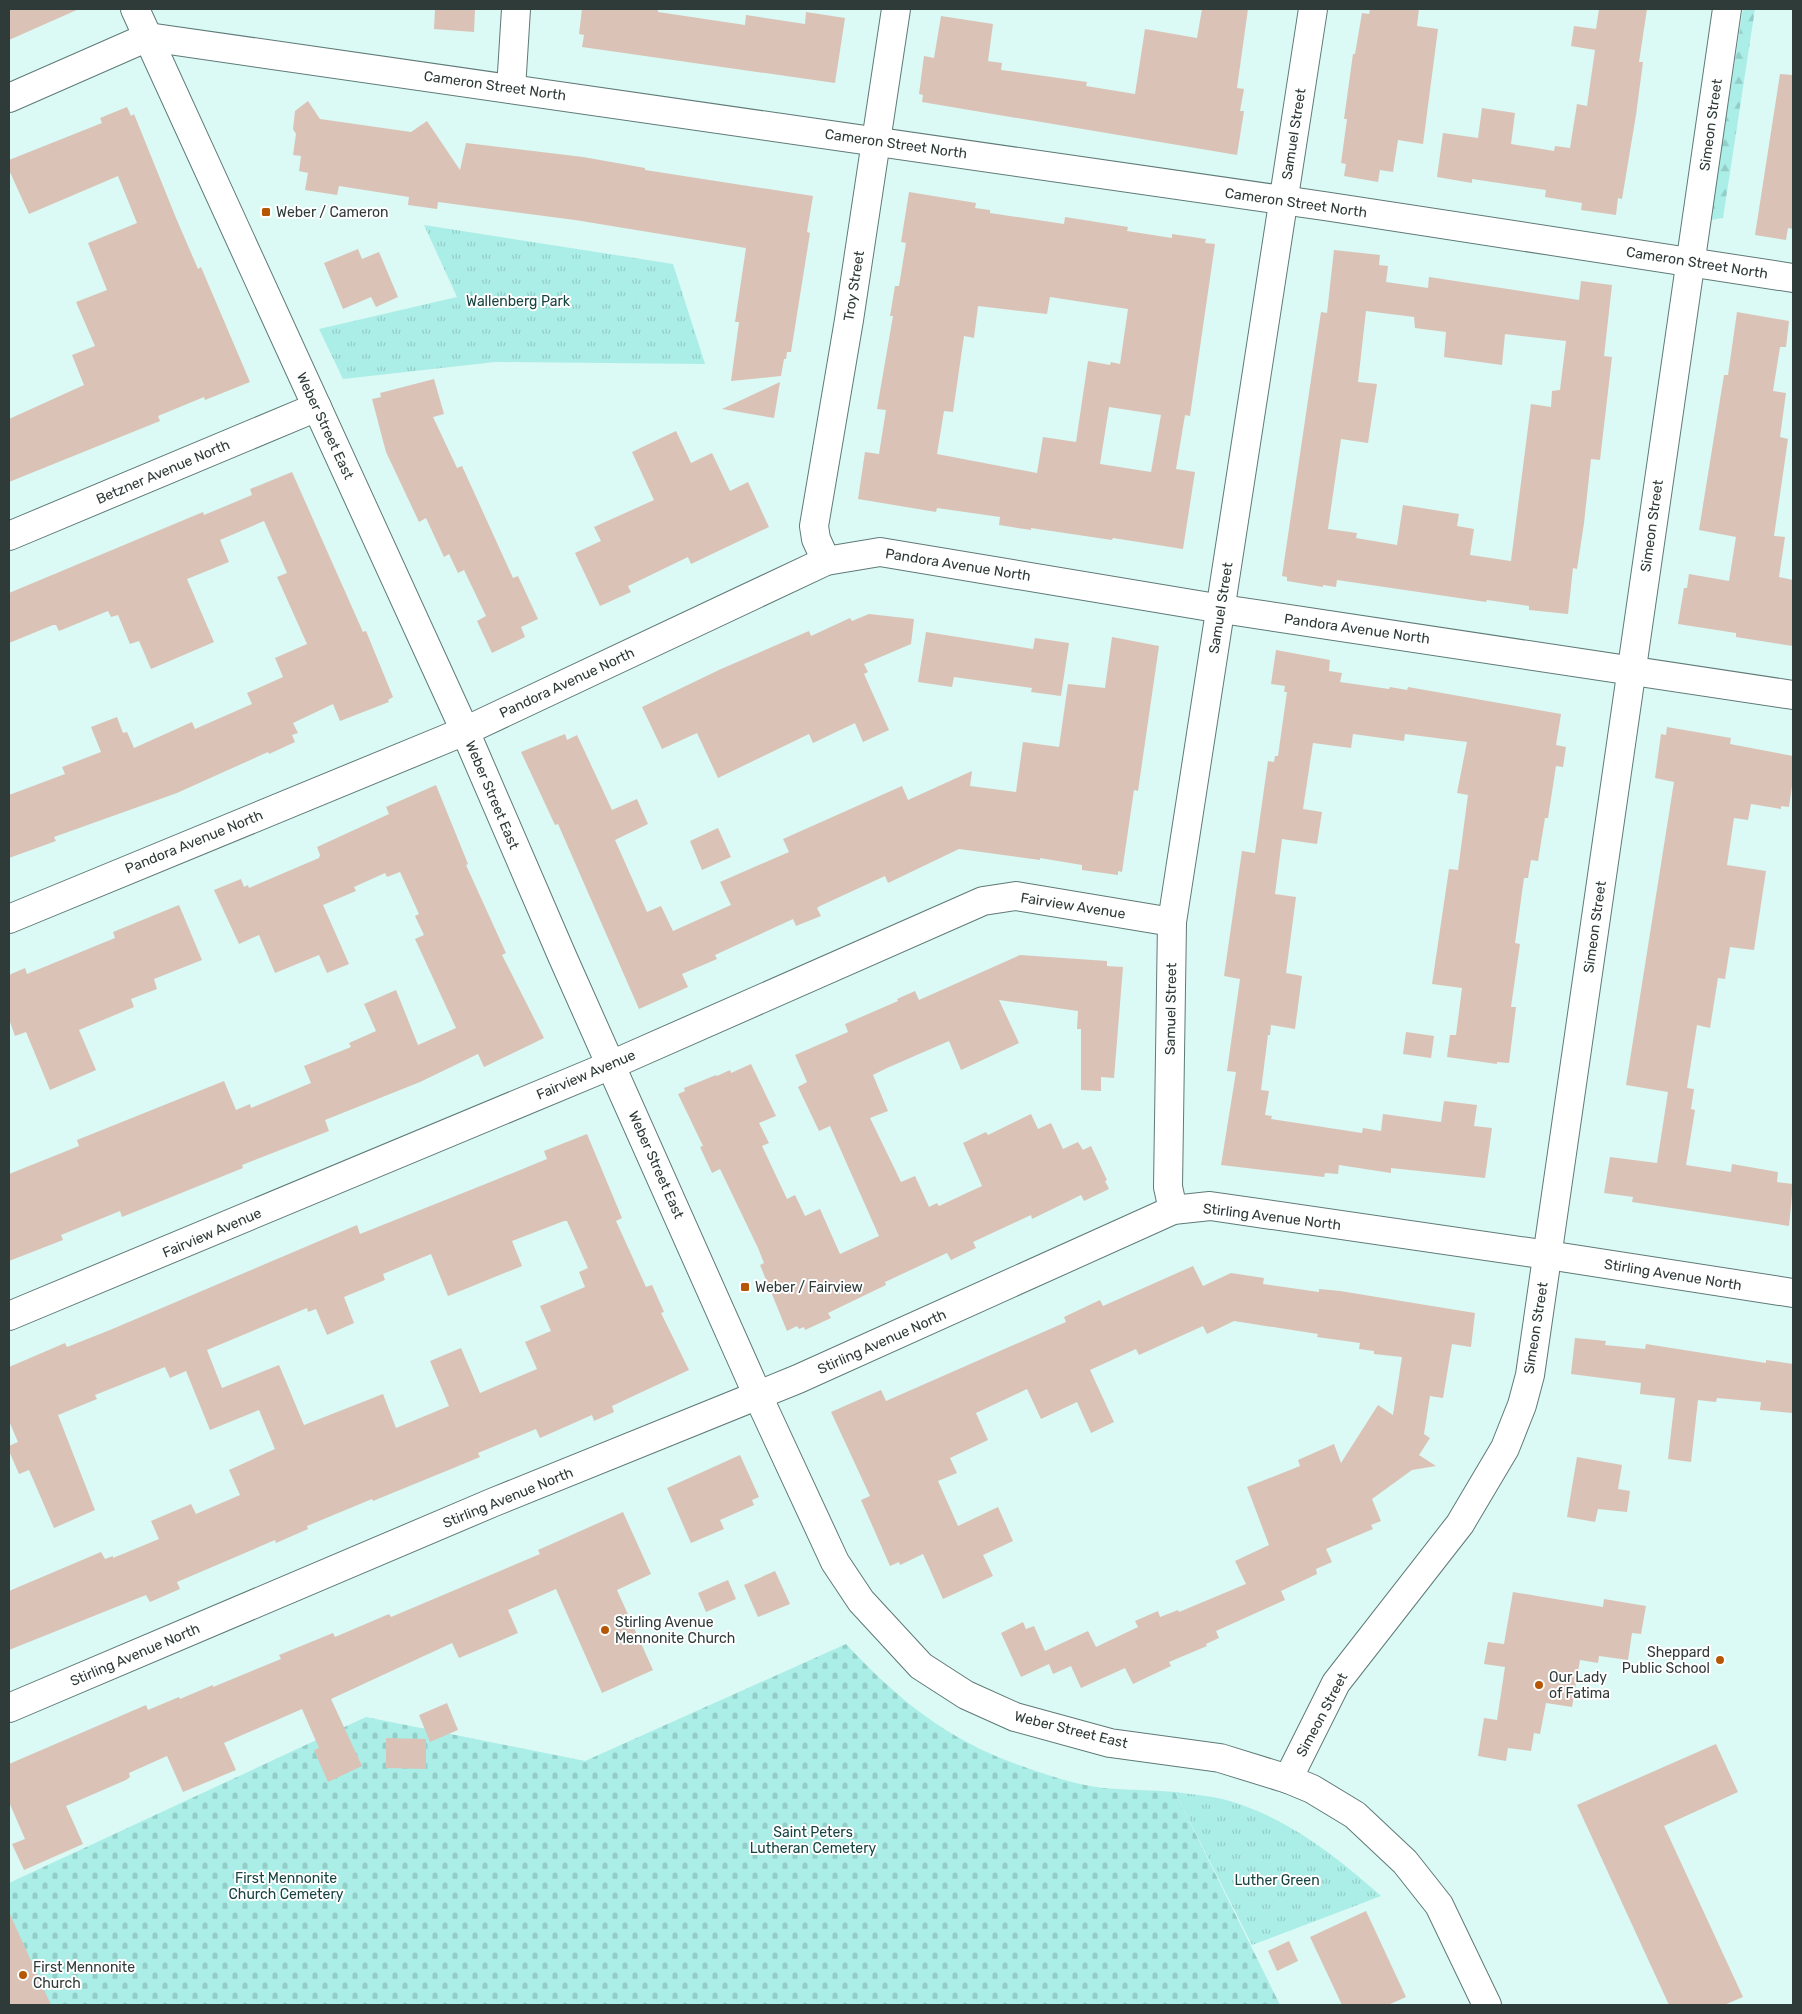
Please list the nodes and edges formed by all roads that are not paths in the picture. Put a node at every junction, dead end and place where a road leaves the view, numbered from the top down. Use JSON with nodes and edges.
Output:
{"nodes":[{"id":1,"x":135,"y":9,"type":"edge"},
{"id":2,"x":516,"y":9,"type":"edge"},
{"id":3,"x":896,"y":9,"type":"edge"},
{"id":4,"x":1313,"y":9,"type":"edge"},
{"id":5,"x":1728,"y":9,"type":"edge"},
{"id":6,"x":148,"y":37,"type":"junction"},
{"id":7,"x":512,"y":89,"type":"junction"},
{"id":8,"x":9,"y":98,"type":"edge"},
{"id":9,"x":876,"y":141,"type":"junction"},
{"id":10,"x":1283,"y":201,"type":"junction"},
{"id":11,"x":1691,"y":261,"type":"junction"},
{"id":12,"x":1793,"y":278,"type":"edge"},
{"id":13,"x":317,"y":407,"type":"junction"},
{"id":14,"x":9,"y":536,"type":"edge"},
{"id":15,"x":826,"y":561,"type":"junction"},
{"id":16,"x":1222,"y":609,"type":"junction"},
{"id":17,"x":1632,"y":670,"type":"junction"},
{"id":18,"x":1793,"y":694,"type":"edge"},
{"id":19,"x":465,"y":731,"type":"junction"},
{"id":20,"x":9,"y":918,"type":"edge"},
{"id":21,"x":1172,"y":922,"type":"junction"},
{"id":22,"x":611,"y":1065,"type":"junction"},
{"id":23,"x":1173,"y":1210,"type":"junction"},
{"id":24,"x":1548,"y":1255,"type":"junction"},
{"id":25,"x":1793,"y":1293,"type":"edge"},
{"id":26,"x":9,"y":1316,"type":"edge"},
{"id":27,"x":758,"y":1396,"type":"junction"},
{"id":28,"x":9,"y":1708,"type":"edge"},
{"id":29,"x":1288,"y":1779,"type":"junction"},
{"id":30,"x":1487,"y":2005,"type":"edge"}],
"edges":[{"from":1,"to":6,"type":"street","name":"Weber Street East"},
{"from":2,"to":7,"type":"street"},
{"from":3,"to":9,"type":"street","name":"Troy Street"},
{"from":4,"to":10,"type":"street","name":"Samuel Street"},
{"from":5,"to":11,"type":"street","name":"Simeon Street"},
{"from":6,"to":7,"type":"street","name":"Cameron Street North"},
{"from":6,"to":8,"type":"street"},
{"from":6,"to":13,"type":"street","name":"Weber Street East"},
{"from":7,"to":9,"type":"street","name":"Cameron Street North"},
{"from":9,"to":10,"type":"street","name":"Cameron Street North"},
{"from":9,"to":15,"type":"street","name":"Troy Street"},
{"from":10,"to":11,"type":"street","name":"Cameron Street North"},
{"from":10,"to":16,"type":"street","name":"Samuel Street"},
{"from":11,"to":12,"type":"street","name":"Cameron Street North"},
{"from":11,"to":17,"type":"street","name":"Simeon Street"},
{"from":13,"to":14,"type":"street","name":"Betzner Avenue North"},
{"from":13,"to":19,"type":"street","name":"Weber Street East"},
{"from":15,"to":16,"type":"street","name":"Pandora Avenue North"},
{"from":15,"to":19,"type":"street","name":"Pandora Avenue North"},
{"from":16,"to":17,"type":"street","name":"Pandora Avenue North"},
{"from":16,"to":21,"type":"street","name":"Samuel Street"},
{"from":17,"to":18,"type":"street","name":"Pandora Avenue North"},
{"from":17,"to":24,"type":"street","name":"Simeon Street"},
{"from":19,"to":20,"type":"street","name":"Pandora Avenue North"},
{"from":19,"to":22,"type":"street","name":"Weber Street East"},
{"from":21,"to":22,"type":"street","name":"Fairview Avenue"},
{"from":21,"to":23,"type":"street","name":"Samuel Street"},
{"from":22,"to":26,"type":"street","name":"Fairview Avenue"},
{"from":22,"to":27,"type":"street","name":"Weber Street East"},
{"from":23,"to":24,"type":"street","name":"Stirling Avenue North"},
{"from":23,"to":27,"type":"street","name":"Stirling Avenue North"},
{"from":24,"to":25,"type":"street","name":"Stirling Avenue North"},
{"from":24,"to":29,"type":"street","name":"Simeon Street"},
{"from":27,"to":28,"type":"street","name":"Stirling Avenue North"},
{"from":27,"to":29,"type":"street","name":"Weber Street East"},
{"from":29,"to":30,"type":"street","name":"Weber Street East"}]}
